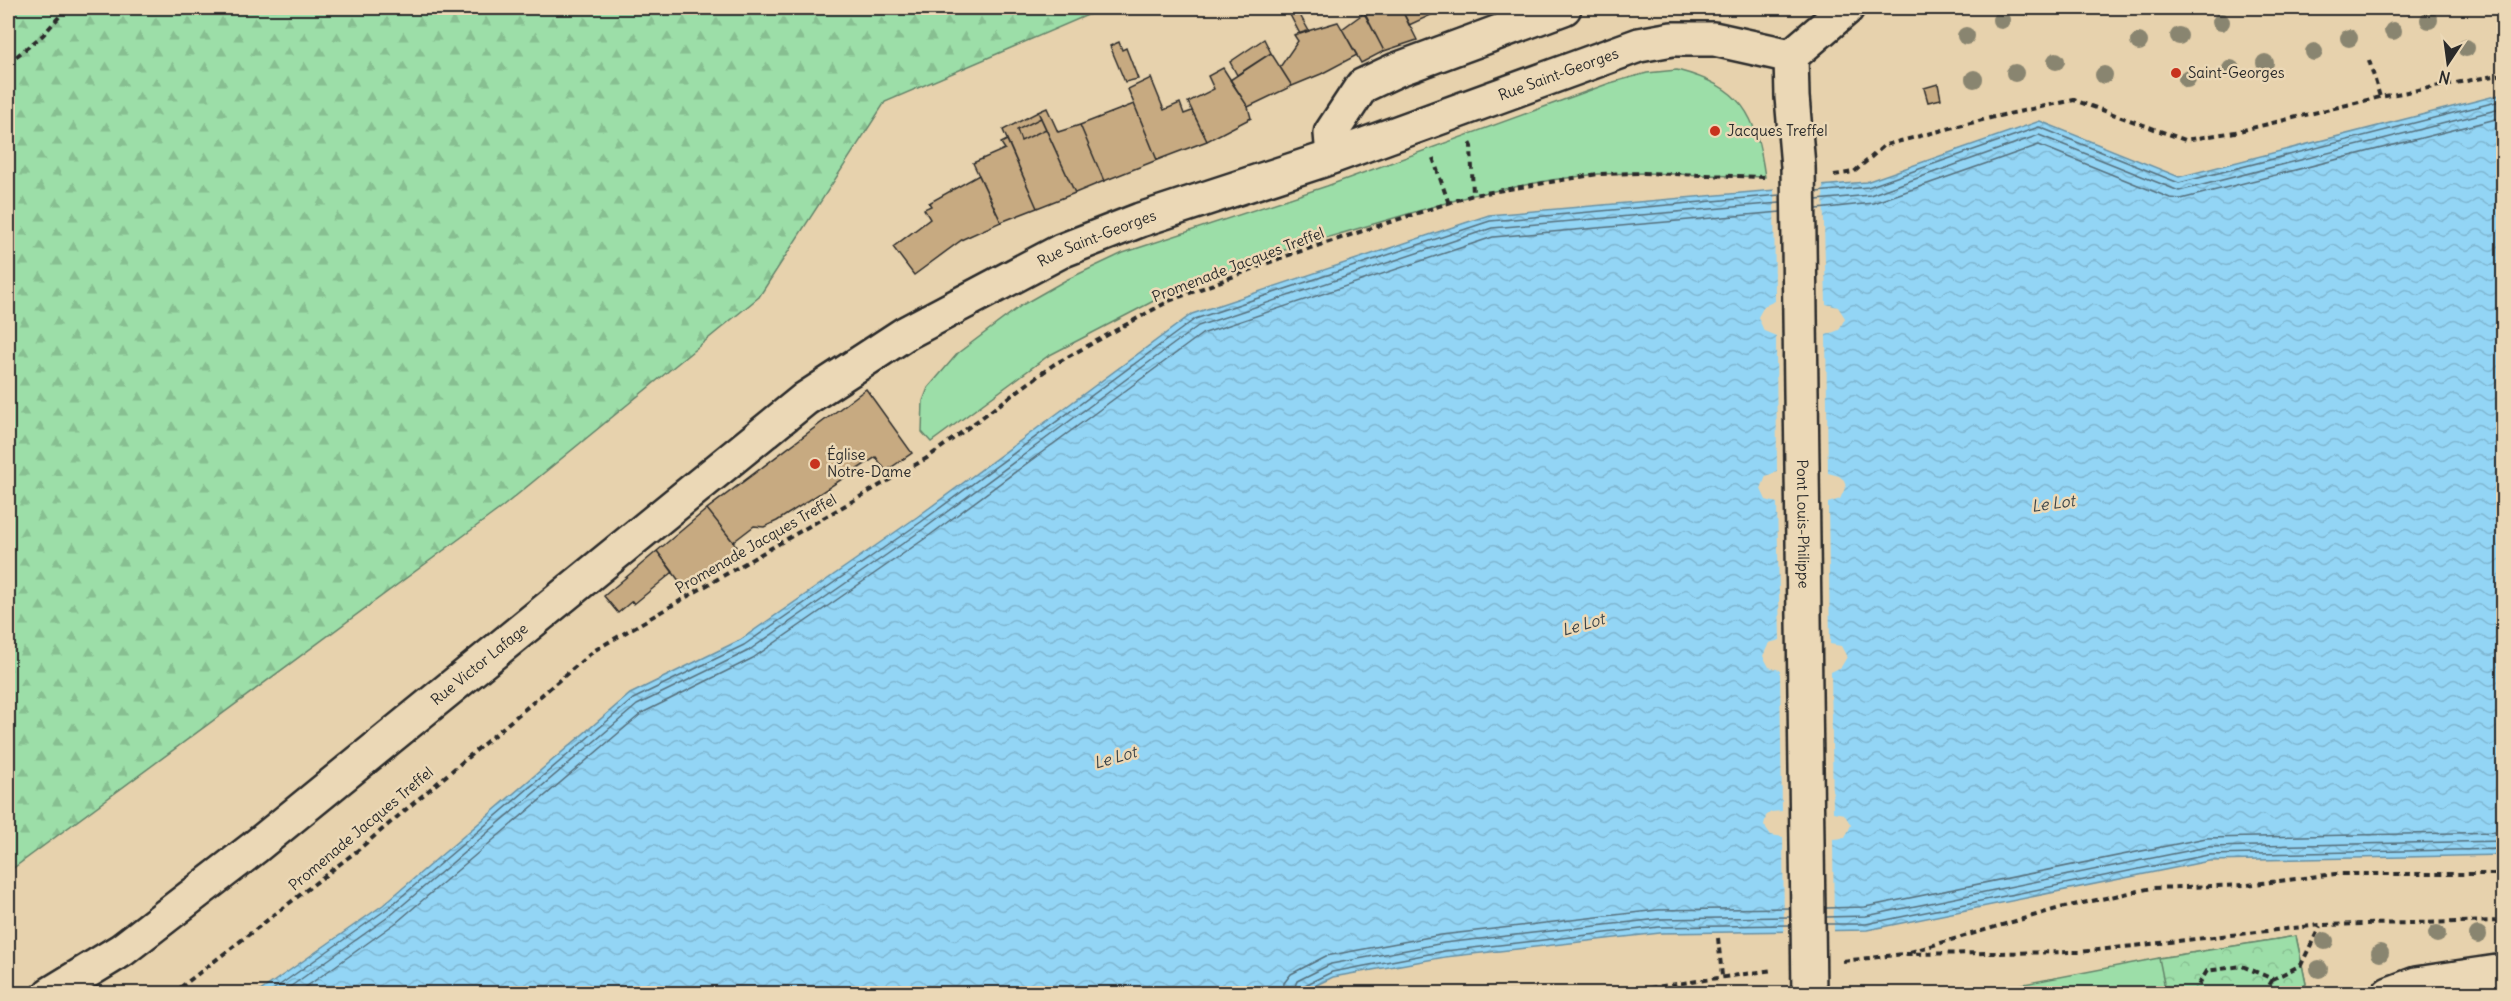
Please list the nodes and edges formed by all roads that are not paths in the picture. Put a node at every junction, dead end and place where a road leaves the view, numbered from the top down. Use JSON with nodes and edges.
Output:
{"nodes":[{"id":1,"x":1563,"y":8,"type":"edge"},
{"id":2,"x":1847,"y":8,"type":"edge"},
{"id":3,"x":1791,"y":56,"type":"junction"},
{"id":4,"x":1333,"y":156,"type":"junction"},
{"id":5,"x":906,"y":333,"type":"joint"},
{"id":6,"x":2504,"y":971,"type":"edge"},
{"id":7,"x":50,"y":993,"type":"edge"},
{"id":8,"x":1809,"y":993,"type":"edge"},
{"id":9,"x":2389,"y":993,"type":"edge"}],
"edges":[{"from":1,"to":4,"type":"main road"},
{"from":2,"to":3,"type":"main road"},
{"from":3,"to":4,"type":"main road","name":"Rue Saint-Georges"},
{"from":3,"to":8,"type":"main road","name":"Pont Louis-Philippe","bridge":true},
{"from":4,"to":5,"type":"main road","name":"Rue Saint-Georges"},
{"from":5,"to":7,"type":"main road","name":"Rue Victor Lafage"},
{"from":6,"to":9,"type":"main road"}]}
